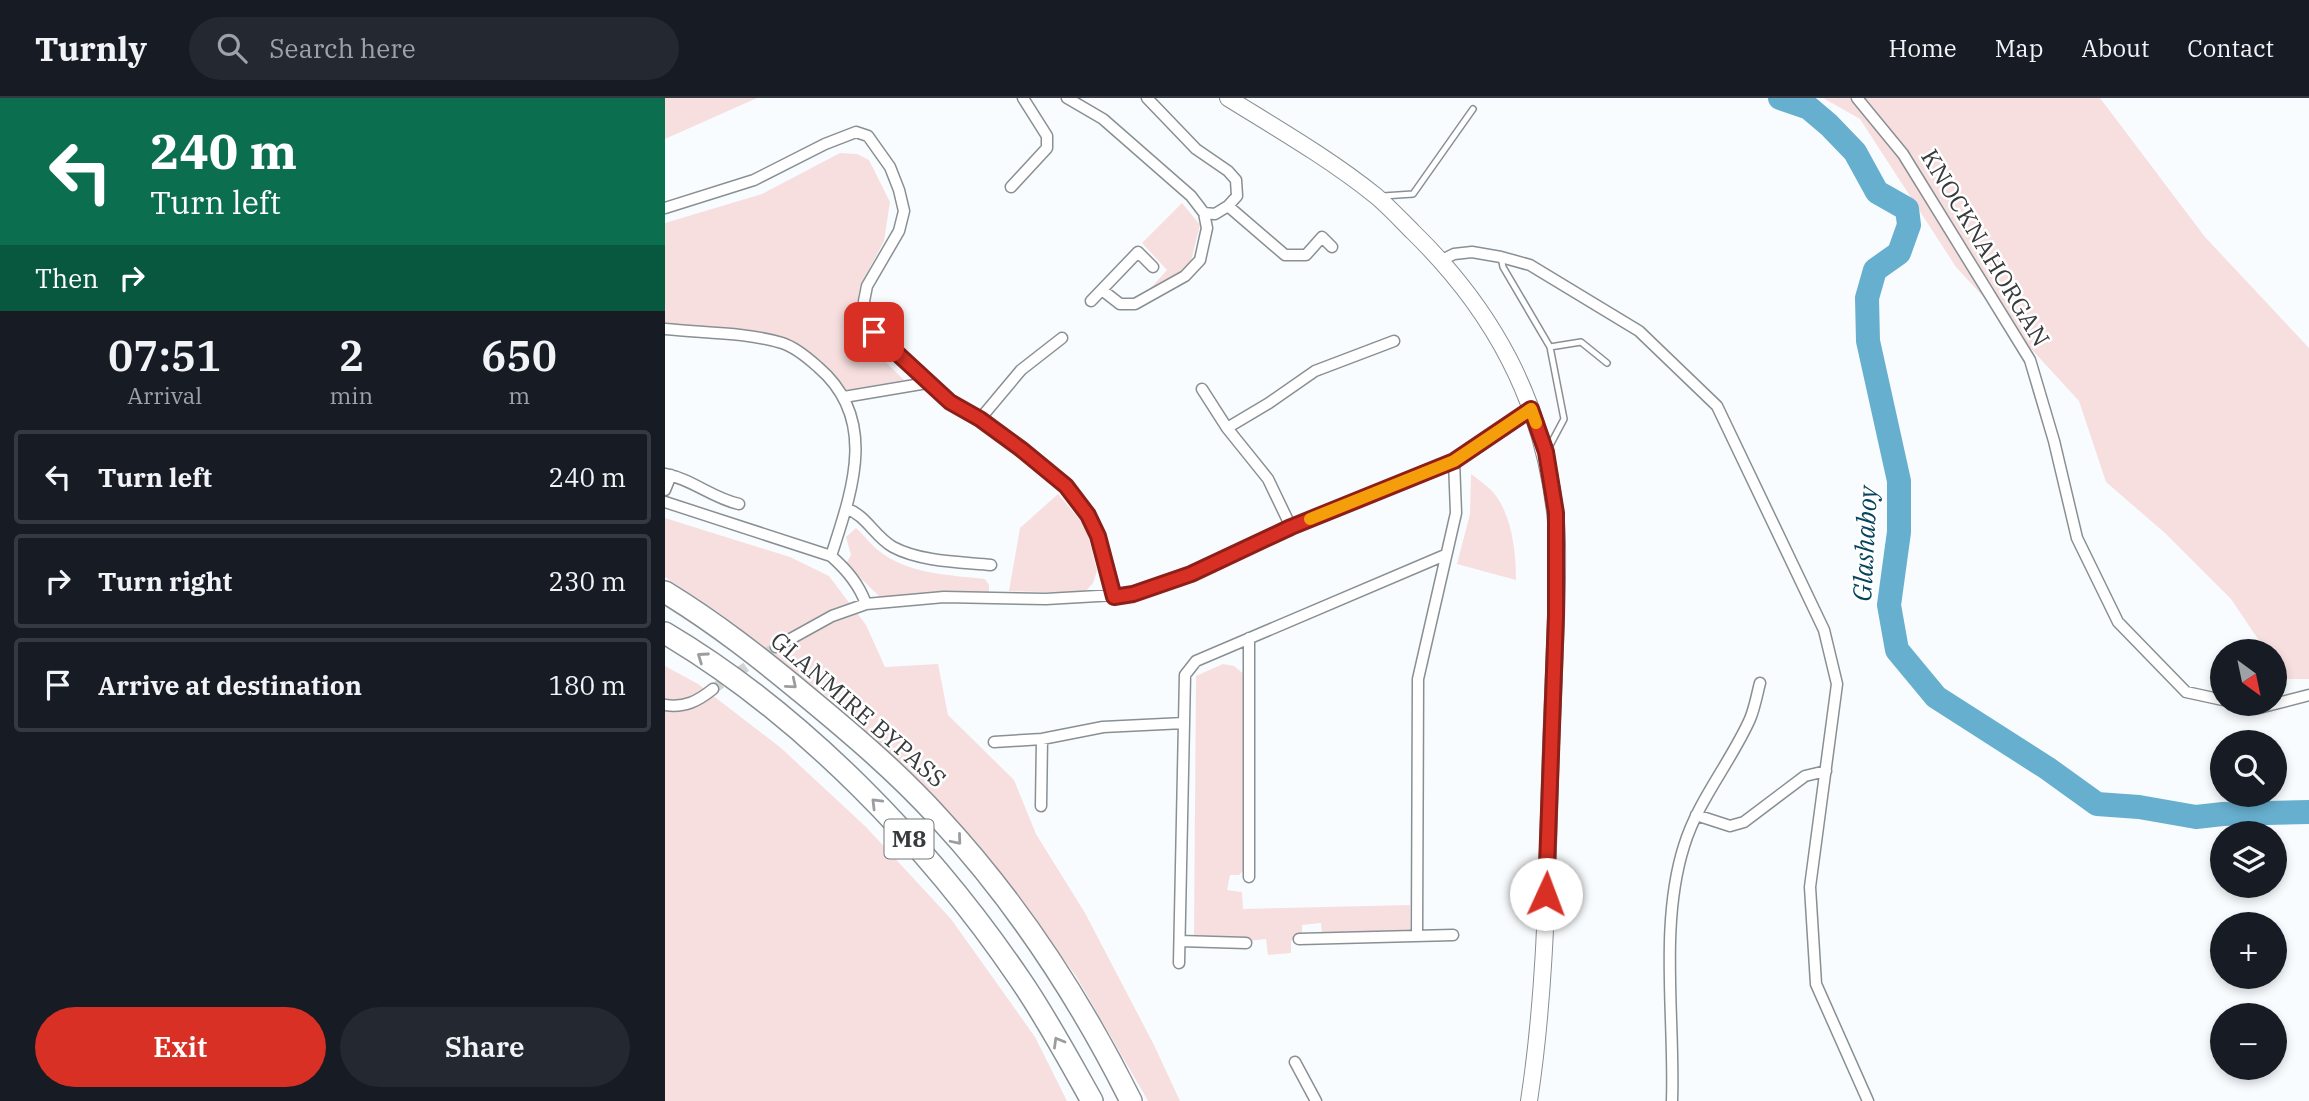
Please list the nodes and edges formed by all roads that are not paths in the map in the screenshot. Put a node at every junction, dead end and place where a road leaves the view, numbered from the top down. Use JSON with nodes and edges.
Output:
{"nodes":[{"id":1,"x":1023,"y":98,"type":"edge"},
{"id":2,"x":1067,"y":98,"type":"edge"},
{"id":3,"x":1147,"y":98,"type":"edge"},
{"id":4,"x":1228,"y":98,"type":"edge"},
{"id":5,"x":1857,"y":98,"type":"edge"},
{"id":6,"x":1473,"y":109,"type":"dead end"},
{"id":7,"x":1011,"y":187,"type":"dead end"},
{"id":8,"x":1377,"y":197,"type":"junction"},
{"id":9,"x":1228,"y":206,"type":"junction"},
{"id":10,"x":665,"y":208,"type":"edge"},
{"id":11,"x":1204,"y":213,"type":"junction"},
{"id":12,"x":1332,"y":247,"type":"dead end"},
{"id":13,"x":1501,"y":257,"type":"junction"},
{"id":14,"x":1442,"y":260,"type":"junction"},
{"id":15,"x":1153,"y":267,"type":"dead end"},
{"id":16,"x":1102,"y":290,"type":"junction"},
{"id":17,"x":1091,"y":301,"type":"dead end"},
{"id":18,"x":665,"y":329,"type":"edge"},
{"id":19,"x":1062,"y":338,"type":"dead end"},
{"id":20,"x":1394,"y":341,"type":"dead end"},
{"id":21,"x":1550,"y":347,"type":"junction"},
{"id":22,"x":1607,"y":363,"type":"dead end"},
{"id":23,"x":927,"y":383,"type":"junction"},
{"id":24,"x":1202,"y":390,"type":"dead end"},
{"id":25,"x":845,"y":397,"type":"junction"},
{"id":26,"x":1531,"y":409,"type":"junction"},
{"id":27,"x":980,"y":419,"type":"junction"},
{"id":28,"x":1227,"y":428,"type":"junction"},
{"id":29,"x":1546,"y":452,"type":"junction"},
{"id":30,"x":1454,"y":461,"type":"junction"},
{"id":31,"x":668,"y":474,"type":"edge"},
{"id":32,"x":665,"y":490,"type":"edge"},
{"id":33,"x":665,"y":502,"type":"edge"},
{"id":34,"x":739,"y":504,"type":"dead end"},
{"id":35,"x":847,"y":509,"type":"junction"},
{"id":36,"x":1291,"y":527,"type":"junction"},
{"id":37,"x":1445,"y":555,"type":"junction"},
{"id":38,"x":831,"y":556,"type":"junction"},
{"id":39,"x":991,"y":565,"type":"dead end"},
{"id":40,"x":665,"y":592,"type":"edge"},
{"id":41,"x":1114,"y":597,"type":"junction"},
{"id":42,"x":866,"y":604,"type":"junction"},
{"id":43,"x":665,"y":633,"type":"edge"},
{"id":44,"x":1249,"y":639,"type":"junction"},
{"id":45,"x":776,"y":647,"type":"tunnel mouth"},
{"id":46,"x":1760,"y":683,"type":"dead end"},
{"id":47,"x":713,"y":689,"type":"tunnel mouth"},
{"id":48,"x":2309,"y":695,"type":"edge"},
{"id":49,"x":2210,"y":697,"type":"edge"},
{"id":50,"x":2287,"y":701,"type":"edge"},
{"id":51,"x":665,"y":705,"type":"edge"},
{"id":52,"x":1184,"y":723,"type":"junction"},
{"id":53,"x":1042,"y":739,"type":"junction"},
{"id":54,"x":994,"y":742,"type":"dead end"},
{"id":55,"x":1826,"y":771,"type":"junction"},
{"id":56,"x":1041,"y":806,"type":"dead end"},
{"id":57,"x":1696,"y":815,"type":"junction"},
{"id":58,"x":1249,"y":877,"type":"dead end"},
{"id":59,"x":1453,"y":934,"type":"dead end"},
{"id":60,"x":1417,"y":936,"type":"junction"},
{"id":61,"x":1299,"y":939,"type":"dead end"},
{"id":62,"x":1180,"y":941,"type":"junction"},
{"id":63,"x":1246,"y":943,"type":"dead end"},
{"id":64,"x":1179,"y":963,"type":"dead end"},
{"id":65,"x":1295,"y":1062,"type":"dead end"},
{"id":66,"x":1092,"y":1101,"type":"edge"},
{"id":67,"x":1131,"y":1101,"type":"edge"},
{"id":68,"x":1316,"y":1101,"type":"edge"},
{"id":69,"x":1529,"y":1101,"type":"edge"},
{"id":70,"x":1672,"y":1101,"type":"edge"},
{"id":71,"x":1868,"y":1101,"type":"edge"}],
"edges":[{"from":1,"to":7,"type":"street"},
{"from":2,"to":11,"type":"street"},
{"from":3,"to":9,"type":"street"},
{"from":4,"to":8,"type":"main road"},
{"from":5,"to":49,"type":"street","name":"KNOCKNAHORGAN"},
{"from":6,"to":8,"type":"lane"},
{"from":8,"to":14,"type":"main road"},
{"from":9,"to":11,"type":"street"},
{"from":9,"to":12,"type":"street"},
{"from":10,"to":23,"type":"street"},
{"from":11,"to":16,"type":"street"},
{"from":13,"to":14,"type":"street"},
{"from":13,"to":21,"type":"lane"},
{"from":13,"to":55,"type":"street"},
{"from":14,"to":26,"type":"main road"},
{"from":15,"to":16,"type":"street"},
{"from":16,"to":17,"type":"street"},
{"from":18,"to":25,"type":"street"},
{"from":19,"to":27,"type":"street"},
{"from":20,"to":28,"type":"street"},
{"from":21,"to":22,"type":"lane"},
{"from":21,"to":29,"type":"lane"},
{"from":23,"to":25,"type":"street"},
{"from":23,"to":27,"type":"street"},
{"from":24,"to":28,"type":"street"},
{"from":25,"to":35,"type":"street"},
{"from":26,"to":29,"type":"main road"},
{"from":26,"to":30,"type":"street"},
{"from":27,"to":41,"type":"street"},
{"from":28,"to":36,"type":"street"},
{"from":29,"to":69,"type":"main road"},
{"from":30,"to":36,"type":"street"},
{"from":30,"to":37,"type":"street"},
{"from":31,"to":32,"type":"street"},
{"from":31,"to":34,"type":"street"},
{"from":33,"to":38,"type":"street"},
{"from":35,"to":38,"type":"street"},
{"from":35,"to":39,"type":"street"},
{"from":36,"to":41,"type":"street"},
{"from":37,"to":44,"type":"street"},
{"from":37,"to":60,"type":"street"},
{"from":38,"to":42,"type":"street"},
{"from":40,"to":67,"type":"highway","name":"GLANMIRE BYPASS","number":"M8","one_way":true},
{"from":41,"to":42,"type":"street"},
{"from":42,"to":45,"type":"street"},
{"from":66,"to":43,"type":"highway","number":"M8","one_way":true},
{"from":44,"to":52,"type":"street"},
{"from":44,"to":58,"type":"street"},
{"from":46,"to":57,"type":"street"},
{"from":47,"to":51,"type":"street"},
{"from":48,"to":50,"type":"street"},
{"from":52,"to":53,"type":"street"},
{"from":52,"to":62,"type":"street"},
{"from":53,"to":54,"type":"street"},
{"from":53,"to":56,"type":"street"},
{"from":55,"to":57,"type":"street"},
{"from":55,"to":71,"type":"street"},
{"from":57,"to":70,"type":"street"},
{"from":59,"to":60,"type":"street"},
{"from":60,"to":61,"type":"street"},
{"from":62,"to":63,"type":"street"},
{"from":62,"to":64,"type":"street"},
{"from":65,"to":68,"type":"street"}]}
